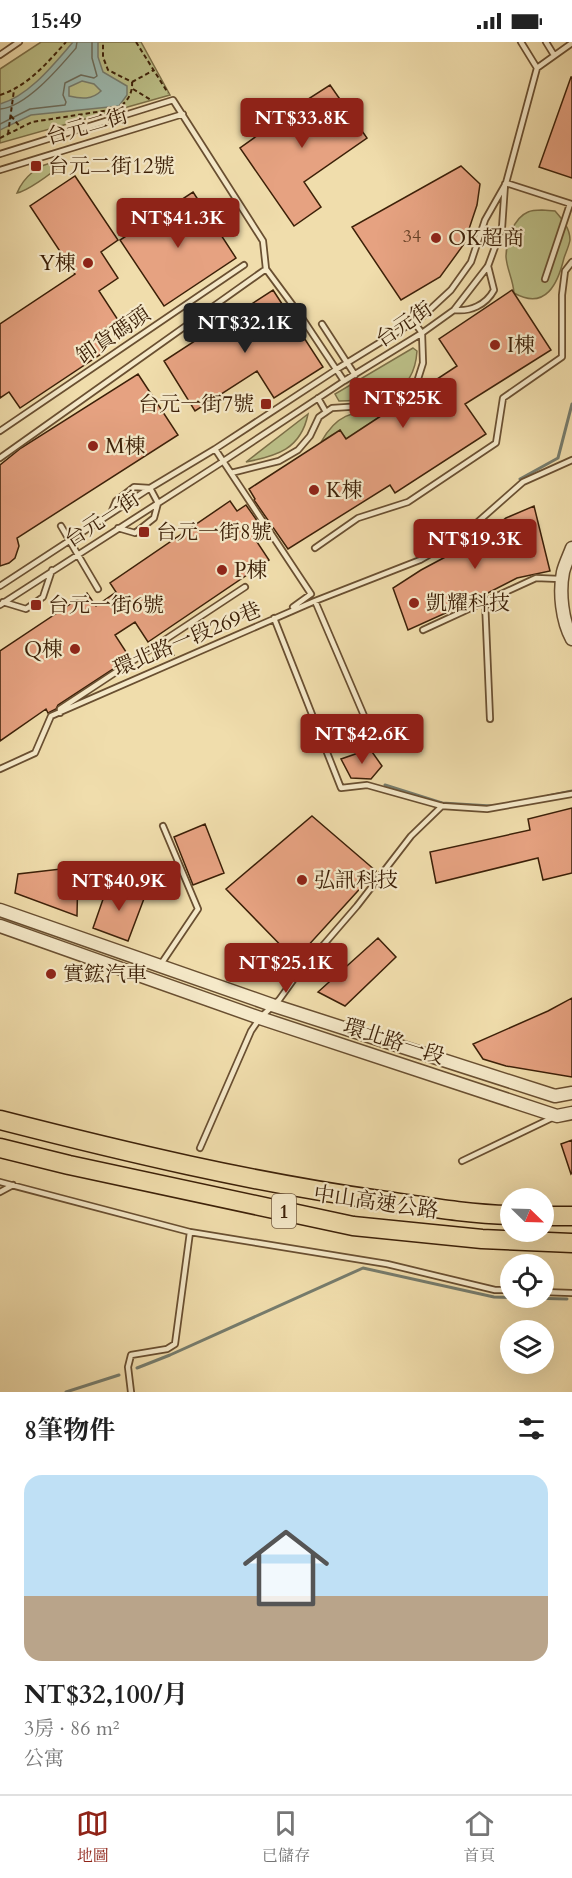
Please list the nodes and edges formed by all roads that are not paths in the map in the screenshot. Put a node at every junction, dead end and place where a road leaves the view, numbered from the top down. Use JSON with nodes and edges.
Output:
{"nodes":[{"id":1,"x":20,"y":42,"type":"edge"},
{"id":2,"x":521,"y":42,"type":"edge"},
{"id":3,"x":546,"y":42,"type":"edge"},
{"id":4,"x":572,"y":43,"type":"edge"},
{"id":5,"x":0,"y":55,"type":"edge"},
{"id":6,"x":554,"y":55,"type":"junction"},
{"id":7,"x":537,"y":68,"type":"junction"},
{"id":8,"x":183,"y":114,"type":"junction"},
{"id":9,"x":0,"y":153,"type":"edge"},
{"id":10,"x":0,"y":170,"type":"edge"},
{"id":11,"x":506,"y":183,"type":"junction"},
{"id":12,"x":571,"y":204,"type":"edge"},
{"id":13,"x":572,"y":262,"type":"edge"},
{"id":14,"x":244,"y":266,"type":"dead end"},
{"id":15,"x":488,"y":266,"type":"junction"},
{"id":16,"x":266,"y":269,"type":"junction"},
{"id":17,"x":545,"y":279,"type":"dead end"},
{"id":18,"x":454,"y":310,"type":"junction"},
{"id":19,"x":414,"y":322,"type":"junction"},
{"id":20,"x":322,"y":324,"type":"dead end"},
{"id":21,"x":422,"y":333,"type":"junction"},
{"id":22,"x":348,"y":363,"type":"junction"},
{"id":23,"x":337,"y":369,"type":"junction"},
{"id":24,"x":356,"y":375,"type":"junction"},
{"id":25,"x":344,"y":381,"type":"junction"},
{"id":26,"x":318,"y":398,"type":"junction"},
{"id":27,"x":326,"y":411,"type":"junction"},
{"id":28,"x":0,"y":431,"type":"edge"},
{"id":29,"x":216,"y":449,"type":"junction"},
{"id":30,"x":0,"y":458,"type":"edge"},
{"id":31,"x":572,"y":460,"type":"edge"},
{"id":32,"x":223,"y":462,"type":"junction"},
{"id":33,"x":231,"y":473,"type":"junction"},
{"id":34,"x":150,"y":488,"type":"junction"},
{"id":35,"x":158,"y":503,"type":"junction"},
{"id":36,"x":111,"y":514,"type":"junction"},
{"id":37,"x":61,"y":526,"type":"dead end"},
{"id":38,"x":118,"y":528,"type":"junction"},
{"id":39,"x":69,"y":541,"type":"junction"},
{"id":40,"x":315,"y":548,"type":"dead end"},
{"id":41,"x":572,"y":548,"type":"edge"},
{"id":42,"x":77,"y":554,"type":"junction"},
{"id":43,"x":52,"y":570,"type":"junction"},
{"id":44,"x":563,"y":579,"type":"junction"},
{"id":45,"x":0,"y":586,"type":"edge"},
{"id":46,"x":245,"y":587,"type":"dead end"},
{"id":47,"x":98,"y":589,"type":"dead end"},
{"id":48,"x":315,"y":601,"type":"junction"},
{"id":49,"x":485,"y":601,"type":"junction"},
{"id":50,"x":2,"y":603,"type":"edge"},
{"id":51,"x":286,"y":613,"type":"junction"},
{"id":52,"x":274,"y":618,"type":"junction"},
{"id":53,"x":423,"y":630,"type":"dead end"},
{"id":54,"x":572,"y":639,"type":"edge"},
{"id":55,"x":60,"y":713,"type":"junction"},
{"id":56,"x":365,"y":718,"type":"dead end"},
{"id":57,"x":490,"y":719,"type":"dead end"},
{"id":58,"x":0,"y":769,"type":"edge"},
{"id":59,"x":572,"y":794,"type":"edge"},
{"id":60,"x":442,"y":806,"type":"junction"},
{"id":61,"x":163,"y":826,"type":"dead end"},
{"id":62,"x":0,"y":910,"type":"edge"},
{"id":63,"x":0,"y":926,"type":"edge"},
{"id":64,"x":160,"y":966,"type":"junction"},
{"id":65,"x":272,"y":1005,"type":"junction"},
{"id":66,"x":260,"y":1018,"type":"junction"},
{"id":67,"x":572,"y":1093,"type":"edge"},
{"id":68,"x":572,"y":1113,"type":"edge"},
{"id":69,"x":557,"y":1116,"type":"junction"},
{"id":70,"x":0,"y":1120,"type":"edge"},
{"id":71,"x":0,"y":1148,"type":"edge"},
{"id":72,"x":200,"y":1148,"type":"dead end"},
{"id":73,"x":462,"y":1161,"type":"dead end"},
{"id":74,"x":0,"y":1182,"type":"edge"},
{"id":75,"x":13,"y":1185,"type":"junction"},
{"id":76,"x":0,"y":1192,"type":"edge"},
{"id":77,"x":500,"y":1214,"type":"edge"},
{"id":78,"x":554,"y":1216,"type":"edge"},
{"id":79,"x":572,"y":1216,"type":"edge"},
{"id":80,"x":190,"y":1232,"type":"junction"},
{"id":81,"x":572,"y":1243,"type":"edge"},
{"id":82,"x":500,"y":1290,"type":"edge"},
{"id":83,"x":554,"y":1292,"type":"edge"},
{"id":84,"x":572,"y":1293,"type":"edge"},
{"id":85,"x":131,"y":1392,"type":"edge"}],
"edges":[{"from":1,"to":5,"type":"lane"},
{"from":2,"to":7,"type":"lane"},
{"from":3,"to":6,"type":"lane"},
{"from":4,"to":6,"type":"lane"},
{"from":6,"to":7,"type":"lane"},
{"from":7,"to":11,"type":"lane","name":"台元街"},
{"from":8,"to":9,"type":"lane","name":"台元二街"},
{"from":8,"to":10,"type":"lane","name":"台元二街"},
{"from":8,"to":16,"type":"lane"},
{"from":11,"to":12,"type":"lane"},
{"from":11,"to":15,"type":"lane","name":"台元街"},
{"from":11,"to":19,"type":"lane","name":"台元街"},
{"from":12,"to":17,"type":"lane"},
{"from":13,"to":40,"type":"lane"},
{"from":14,"to":28,"type":"lane","name":"卸貨碼頭"},
{"from":15,"to":18,"type":"lane","name":"台元街"},
{"from":15,"to":18,"type":"lane"},
{"from":16,"to":23,"type":"lane"},
{"from":16,"to":30,"type":"lane"},
{"from":18,"to":21,"type":"lane","name":"台元街"},
{"from":19,"to":21,"type":"lane"},
{"from":19,"to":22,"type":"lane","name":"台元街"},
{"from":20,"to":22,"type":"lane"},
{"from":21,"to":24,"type":"lane","name":"台元街"},
{"from":21,"to":27,"type":"lane"},
{"from":22,"to":23,"type":"lane","name":"台元街"},
{"from":22,"to":24,"type":"lane"},
{"from":23,"to":25,"type":"lane"},
{"from":23,"to":29,"type":"lane","name":"台元街"},
{"from":24,"to":25,"type":"lane","name":"台元街"},
{"from":25,"to":26,"type":"lane","name":"台元街"},
{"from":26,"to":27,"type":"lane"},
{"from":26,"to":32,"type":"lane","name":"台元街"},
{"from":27,"to":33,"type":"lane"},
{"from":29,"to":32,"type":"lane"},
{"from":29,"to":34,"type":"lane","name":"台元一街"},
{"from":31,"to":48,"type":"lane"},
{"from":32,"to":33,"type":"lane"},
{"from":32,"to":35,"type":"lane","name":"台元一街"},
{"from":33,"to":51,"type":"lane"},
{"from":34,"to":35,"type":"lane"},
{"from":34,"to":36,"type":"lane","name":"台元一街"},
{"from":34,"to":36,"type":"lane"},
{"from":35,"to":38,"type":"lane","name":"台元一街"},
{"from":35,"to":38,"type":"lane"},
{"from":36,"to":39,"type":"lane","name":"台元一街"},
{"from":37,"to":39,"type":"lane"},
{"from":38,"to":42,"type":"lane","name":"台元一街"},
{"from":39,"to":42,"type":"lane"},
{"from":39,"to":45,"type":"lane","name":"台元一街"},
{"from":41,"to":44,"type":"street"},
{"from":42,"to":43,"type":"lane","name":"台元一街"},
{"from":42,"to":47,"type":"lane"},
{"from":43,"to":50,"type":"lane","name":"台元一街"},
{"from":43,"to":50,"type":"lane"},
{"from":44,"to":49,"type":"lane"},
{"from":44,"to":54,"type":"street"},
{"from":46,"to":55,"type":"lane"},
{"from":48,"to":51,"type":"lane"},
{"from":48,"to":56,"type":"lane"},
{"from":49,"to":53,"type":"lane"},
{"from":49,"to":57,"type":"lane"},
{"from":51,"to":52,"type":"lane"},
{"from":52,"to":55,"type":"lane","name":"環北路一段269巷"},
{"from":52,"to":60,"type":"lane","name":"環北路一段269巷"},
{"from":55,"to":58,"type":"lane","name":"環北路一段269巷"},
{"from":59,"to":60,"type":"lane"},
{"from":60,"to":65,"type":"lane"},
{"from":61,"to":64,"type":"lane"},
{"from":62,"to":64,"type":"street","name":"環北路一段"},
{"from":63,"to":66,"type":"street","name":"環北路一段"},
{"from":64,"to":65,"type":"street","name":"環北路一段"},
{"from":65,"to":66,"type":"lane"},
{"from":65,"to":67,"type":"street","name":"環北路一段"},
{"from":66,"to":69,"type":"street","name":"環北路一段"},
{"from":66,"to":72,"type":"lane"},
{"from":68,"to":69,"type":"street","name":"環北路一段"},
{"from":69,"to":73,"type":"lane"},
{"from":70,"to":77,"type":"highway","name":"中山高速公路","number":"1"},
{"from":71,"to":81,"type":"highway","name":"中山高速公路","number":"1"},
{"from":74,"to":75,"type":"lane"},
{"from":75,"to":76,"type":"lane"},
{"from":75,"to":80,"type":"lane"},
{"from":78,"to":79,"type":"highway"},
{"from":80,"to":82,"type":"lane"},
{"from":80,"to":85,"type":"lane"},
{"from":83,"to":84,"type":"lane"}]}
